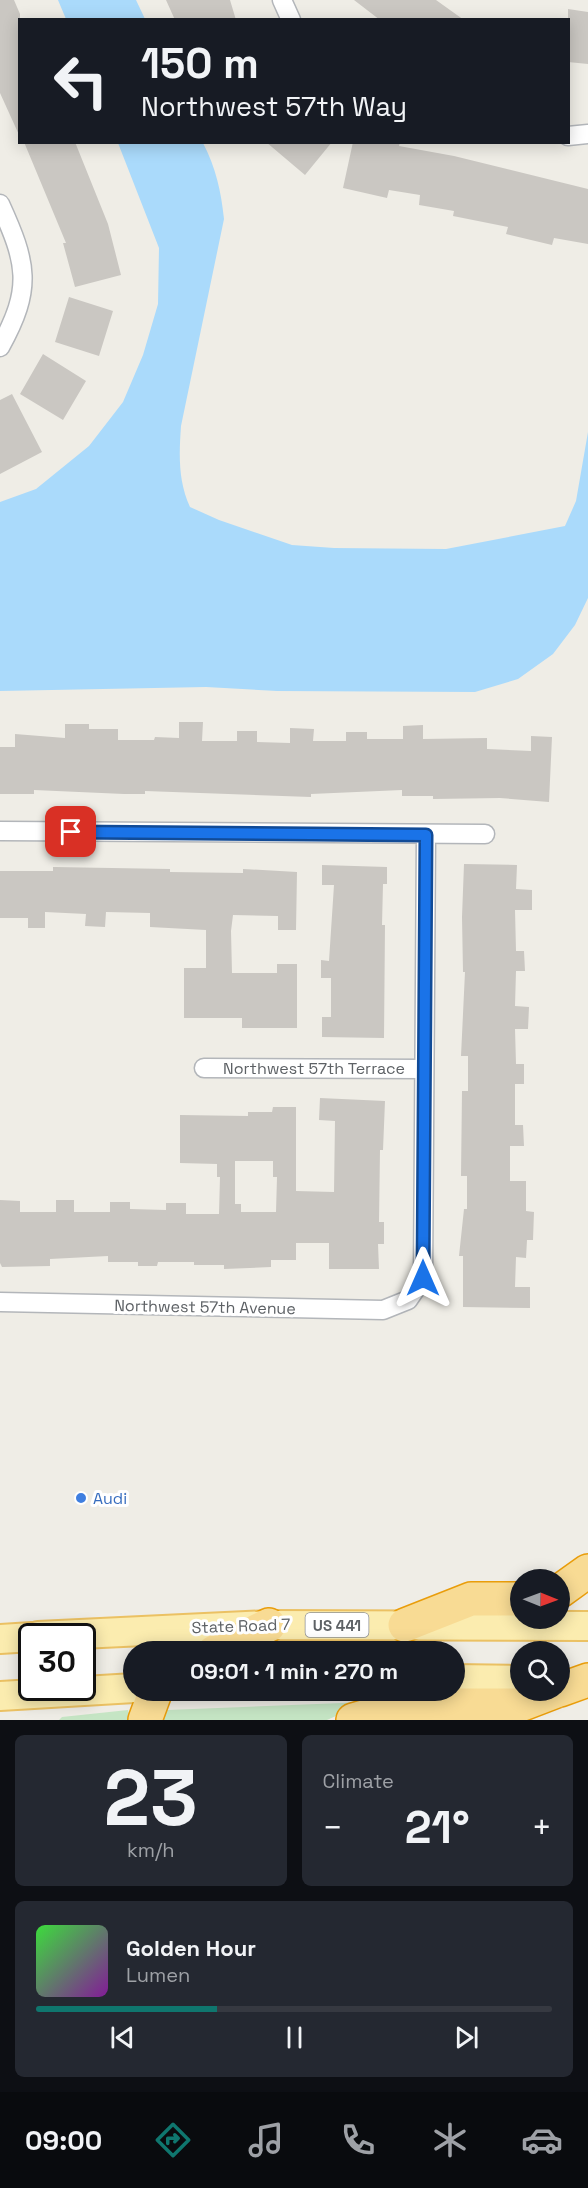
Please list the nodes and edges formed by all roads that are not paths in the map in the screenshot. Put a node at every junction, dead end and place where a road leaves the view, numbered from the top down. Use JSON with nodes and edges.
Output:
{"nodes":[{"id":1,"x":282,"y":0,"type":"edge"},
{"id":2,"x":290,"y":18,"type":"edge"},
{"id":3,"x":588,"y":134,"type":"edge"},
{"id":4,"x":570,"y":136,"type":"edge"},
{"id":5,"x":0,"y":204,"type":"edge"},
{"id":6,"x":0,"y":347,"type":"edge"},
{"id":7,"x":0,"y":831,"type":"edge"},
{"id":8,"x":484,"y":834,"type":"dead end"},
{"id":9,"x":426,"y":835,"type":"junction"},
{"id":10,"x":204,"y":1068,"type":"dead end"},
{"id":11,"x":424,"y":1069,"type":"junction"},
{"id":12,"x":0,"y":1302,"type":"edge"},
{"id":13,"x":588,"y":1571,"type":"edge"},
{"id":14,"x":570,"y":1584,"type":"edge"},
{"id":15,"x":510,"y":1599,"type":"edge"},
{"id":16,"x":269,"y":1625,"type":"junction"},
{"id":17,"x":405,"y":1625,"type":"junction"},
{"id":18,"x":588,"y":1626,"type":"edge"},
{"id":19,"x":96,"y":1633,"type":"edge"},
{"id":20,"x":18,"y":1638,"type":"edge"},
{"id":21,"x":0,"y":1639,"type":"edge"},
{"id":22,"x":236,"y":1641,"type":"edge"},
{"id":23,"x":465,"y":1679,"type":"edge"},
{"id":24,"x":510,"y":1680,"type":"edge"},
{"id":25,"x":570,"y":1680,"type":"edge"},
{"id":26,"x":588,"y":1680,"type":"edge"},
{"id":27,"x":570,"y":1686,"type":"edge"},
{"id":28,"x":123,"y":1689,"type":"edge"},
{"id":29,"x":0,"y":1696,"type":"edge"},
{"id":30,"x":152,"y":1701,"type":"edge"},
{"id":31,"x":530,"y":1701,"type":"edge"},
{"id":32,"x":145,"y":1720,"type":"edge"},
{"id":33,"x":353,"y":1720,"type":"edge"}],
"edges":[{"from":1,"to":2,"type":"street"},
{"from":3,"to":4,"type":"street"},
{"from":5,"to":6,"type":"street"},
{"from":7,"to":9,"type":"street"},
{"from":8,"to":9,"type":"street"},
{"from":9,"to":11,"type":"street"},
{"from":10,"to":11,"type":"street","name":"Northwest 57th Terrace"},
{"from":11,"to":12,"type":"street","name":"Northwest 57th Avenue"},
{"from":13,"to":14,"type":"highway"},
{"from":15,"to":17,"type":"highway"},
{"from":16,"to":17,"type":"main road","name":"State Road 7","number":"US 441"},
{"from":16,"to":19,"type":"main road","name":"State Road 7","number":"US 441"},
{"from":16,"to":22,"type":"highway"},
{"from":17,"to":18,"type":"main road","name":"State Road 7","number":"US 441"},
{"from":20,"to":21,"type":"main road"},
{"from":23,"to":24,"type":"main road"},
{"from":25,"to":26,"type":"main road"},
{"from":26,"to":27,"type":"highway"},
{"from":28,"to":29,"type":"main road"},
{"from":30,"to":32,"type":"highway"},
{"from":31,"to":33,"type":"highway"}]}
